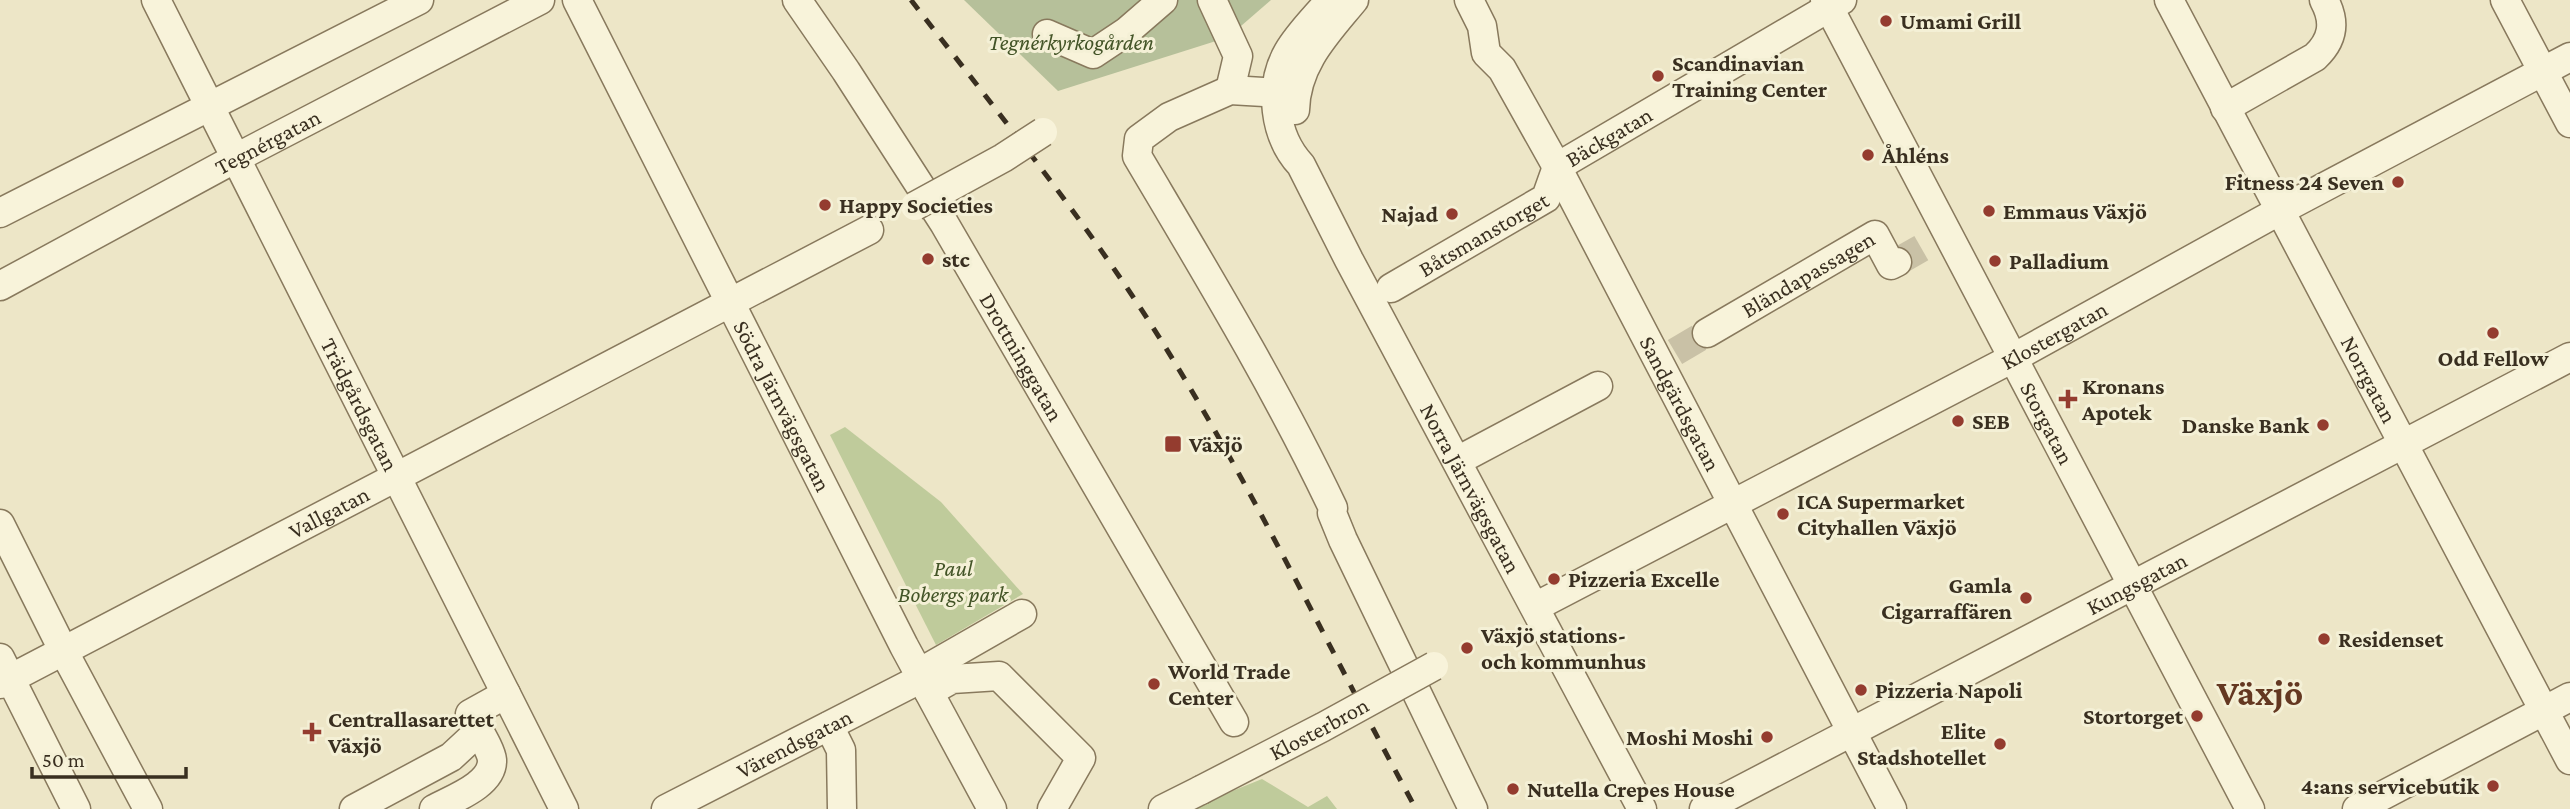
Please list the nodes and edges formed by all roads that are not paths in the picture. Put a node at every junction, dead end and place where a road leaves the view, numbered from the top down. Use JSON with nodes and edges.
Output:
{"nodes":[{"id":1,"x":156,"y":0,"type":"edge"},
{"id":2,"x":419,"y":0,"type":"edge"},
{"id":3,"x":540,"y":0,"type":"edge"},
{"id":4,"x":577,"y":0,"type":"edge"},
{"id":5,"x":797,"y":0,"type":"edge"},
{"id":6,"x":1163,"y":0,"type":"edge"},
{"id":7,"x":1212,"y":0,"type":"edge"},
{"id":8,"x":1330,"y":0,"type":"edge"},
{"id":9,"x":1354,"y":0,"type":"edge"},
{"id":10,"x":1469,"y":0,"type":"edge"},
{"id":11,"x":2169,"y":0,"type":"edge"},
{"id":12,"x":2324,"y":0,"type":"edge"},
{"id":13,"x":2505,"y":0,"type":"edge"},
{"id":14,"x":1832,"y":3,"type":"edge"},
{"id":15,"x":1047,"y":34,"type":"dead end"},
{"id":16,"x":2570,"y":57,"type":"edge"},
{"id":17,"x":2542,"y":72,"type":"junction"},
{"id":18,"x":1230,"y":90,"type":"junction"},
{"id":19,"x":1287,"y":93,"type":"junction"},
{"id":20,"x":209,"y":107,"type":"junction"},
{"id":21,"x":2225,"y":108,"type":"junction"},
{"id":22,"x":2570,"y":123,"type":"edge"},
{"id":23,"x":1043,"y":132,"type":"dead end"},
{"id":24,"x":236,"y":158,"type":"junction"},
{"id":25,"x":1557,"y":167,"type":"junction"},
{"id":26,"x":915,"y":206,"type":"dead end"},
{"id":27,"x":2279,"y":211,"type":"junction"},
{"id":28,"x":0,"y":213,"type":"edge"},
{"id":29,"x":869,"y":230,"type":"dead end"},
{"id":30,"x":1897,"y":262,"type":"dead end"},
{"id":31,"x":0,"y":286,"type":"edge"},
{"id":32,"x":1391,"y":288,"type":"dead end"},
{"id":33,"x":740,"y":297,"type":"junction"},
{"id":34,"x":1707,"y":333,"type":"tunnel mouth"},
{"id":35,"x":2570,"y":357,"type":"edge"},
{"id":36,"x":2013,"y":358,"type":"junction"},
{"id":37,"x":1598,"y":386,"type":"dead end"},
{"id":38,"x":2402,"y":445,"type":"junction"},
{"id":39,"x":1453,"y":454,"type":"junction"},
{"id":40,"x":397,"y":477,"type":"junction"},
{"id":41,"x":1733,"y":503,"type":"junction"},
{"id":42,"x":0,"y":524,"type":"edge"},
{"id":43,"x":2132,"y":584,"type":"junction"},
{"id":44,"x":1535,"y":607,"type":"junction"},
{"id":45,"x":1022,"y":614,"type":"dead end"},
{"id":46,"x":63,"y":650,"type":"junction"},
{"id":47,"x":1434,"y":666,"type":"dead end"},
{"id":48,"x":3,"y":674,"type":"edge"},
{"id":49,"x":923,"y":681,"type":"junction"},
{"id":50,"x":506,"y":694,"type":"junction"},
{"id":51,"x":2570,"y":697,"type":"edge"},
{"id":52,"x":2543,"y":711,"type":"junction"},
{"id":53,"x":1234,"y":722,"type":"dead end"},
{"id":54,"x":829,"y":726,"type":"junction"},
{"id":55,"x":479,"y":731,"type":"junction"},
{"id":56,"x":1852,"y":731,"type":"junction"},
{"id":57,"x":2570,"y":760,"type":"edge"},
{"id":58,"x":1639,"y":804,"type":"edge"},
{"id":59,"x":677,"y":807,"type":"edge"},
{"id":60,"x":76,"y":809,"type":"edge"},
{"id":61,"x":148,"y":809,"type":"edge"},
{"id":62,"x":354,"y":809,"type":"edge"},
{"id":63,"x":391,"y":809,"type":"edge"},
{"id":64,"x":433,"y":809,"type":"edge"},
{"id":65,"x":564,"y":809,"type":"edge"},
{"id":66,"x":842,"y":809,"type":"edge"},
{"id":67,"x":992,"y":809,"type":"edge"},
{"id":68,"x":1052,"y":809,"type":"edge"},
{"id":69,"x":1163,"y":809,"type":"edge"},
{"id":70,"x":1473,"y":809,"type":"edge"},
{"id":71,"x":1704,"y":809,"type":"edge"},
{"id":72,"x":1892,"y":809,"type":"edge"},
{"id":73,"x":2250,"y":809,"type":"edge"},
{"id":74,"x":2357,"y":809,"type":"edge"}],
"edges":[{"from":1,"to":20,"type":"street","name":"Trädgårdsgatan"},
{"from":2,"to":20,"type":"street"},
{"from":3,"to":24,"type":"street","name":"Tegnérgatan"},
{"from":4,"to":33,"type":"street","name":"Södra Järnvägsgatan"},
{"from":5,"to":53,"type":"street","name":"Drottninggatan"},
{"from":6,"to":15,"type":"street"},
{"from":7,"to":18,"type":"street"},
{"from":8,"to":19,"type":"street","name":"Norra Järnvägsgatan"},
{"from":9,"to":19,"type":"street","name":"Norra Järnvägsgatan"},
{"from":10,"to":25,"type":"street","name":"Sandgärdsgatan"},
{"from":11,"to":21,"type":"street","name":"Norrgatan"},
{"from":12,"to":21,"type":"street"},
{"from":13,"to":17,"type":"street"},
{"from":14,"to":25,"type":"street","name":"Bäckgatan"},
{"from":14,"to":36,"type":"street","name":"Storgatan"},
{"from":16,"to":17,"type":"street","name":"Klostergatan"},
{"from":17,"to":22,"type":"street"},
{"from":17,"to":27,"type":"street","name":"Klostergatan"},
{"from":18,"to":19,"type":"street"},
{"from":18,"to":70,"type":"street"},
{"from":19,"to":39,"type":"street","name":"Norra Järnvägsgatan"},
{"from":20,"to":24,"type":"street","name":"Trädgårdsgatan"},
{"from":20,"to":28,"type":"street"},
{"from":21,"to":27,"type":"street","name":"Norrgatan"},
{"from":23,"to":26,"type":"street","bridge":true},
{"from":24,"to":31,"type":"street","name":"Tegnérgatan"},
{"from":24,"to":40,"type":"street","name":"Trädgårdsgatan"},
{"from":25,"to":32,"type":"street","name":"Båtsmanstorget"},
{"from":25,"to":41,"type":"street","name":"Sandgärdsgatan"},
{"from":27,"to":36,"type":"street","name":"Klostergatan"},
{"from":27,"to":38,"type":"street","name":"Norrgatan"},
{"from":29,"to":33,"type":"street","name":"Vallgatan"},
{"from":30,"to":34,"type":"street","name":"Bländapassagen"},
{"from":33,"to":40,"type":"street","name":"Vallgatan"},
{"from":33,"to":49,"type":"street","name":"Södra Järnvägsgatan"},
{"from":35,"to":38,"type":"street","name":"Kungsgatan"},
{"from":36,"to":41,"type":"street","name":"Klostergatan"},
{"from":36,"to":43,"type":"street","name":"Storgatan"},
{"from":37,"to":39,"type":"street"},
{"from":38,"to":43,"type":"street","name":"Kungsgatan"},
{"from":38,"to":52,"type":"street","name":"Norrgatan"},
{"from":39,"to":44,"type":"street","name":"Norra Järnvägsgatan"},
{"from":40,"to":46,"type":"street","name":"Vallgatan"},
{"from":40,"to":50,"type":"street","name":"Trädgårdsgatan"},
{"from":41,"to":44,"type":"street","name":"Klostergatan"},
{"from":41,"to":56,"type":"street","name":"Sandgärdsgatan"},
{"from":42,"to":46,"type":"street"},
{"from":43,"to":56,"type":"street","name":"Kungsgatan"},
{"from":43,"to":73,"type":"street","name":"Storgatan"},
{"from":44,"to":58,"type":"street","name":"Norra Järnvägsgatan"},
{"from":45,"to":49,"type":"street"},
{"from":46,"to":48,"type":"street","name":"Vallgatan"},
{"from":46,"to":61,"type":"street"},
{"from":47,"to":69,"type":"street","name":"Klosterbron","bridge":true},
{"from":48,"to":60,"type":"street"},
{"from":49,"to":54,"type":"street","name":"Värendsgatan"},
{"from":49,"to":67,"type":"street","name":"Södra Järnvägsgatan"},
{"from":49,"to":68,"type":"street"},
{"from":50,"to":55,"type":"street"},
{"from":50,"to":65,"type":"street","name":"Trädgårdsgatan"},
{"from":51,"to":52,"type":"street"},
{"from":52,"to":57,"type":"street","name":"Norrgatan"},
{"from":52,"to":74,"type":"street"},
{"from":54,"to":59,"type":"street","name":"Värendsgatan"},
{"from":54,"to":66,"type":"street"},
{"from":55,"to":62,"type":"street"},
{"from":55,"to":64,"type":"street"},
{"from":56,"to":71,"type":"street","name":"Kungsgatan"},
{"from":56,"to":72,"type":"street","name":"Sandgärdsgatan"},
{"from":63,"to":64,"type":"street"}]}
